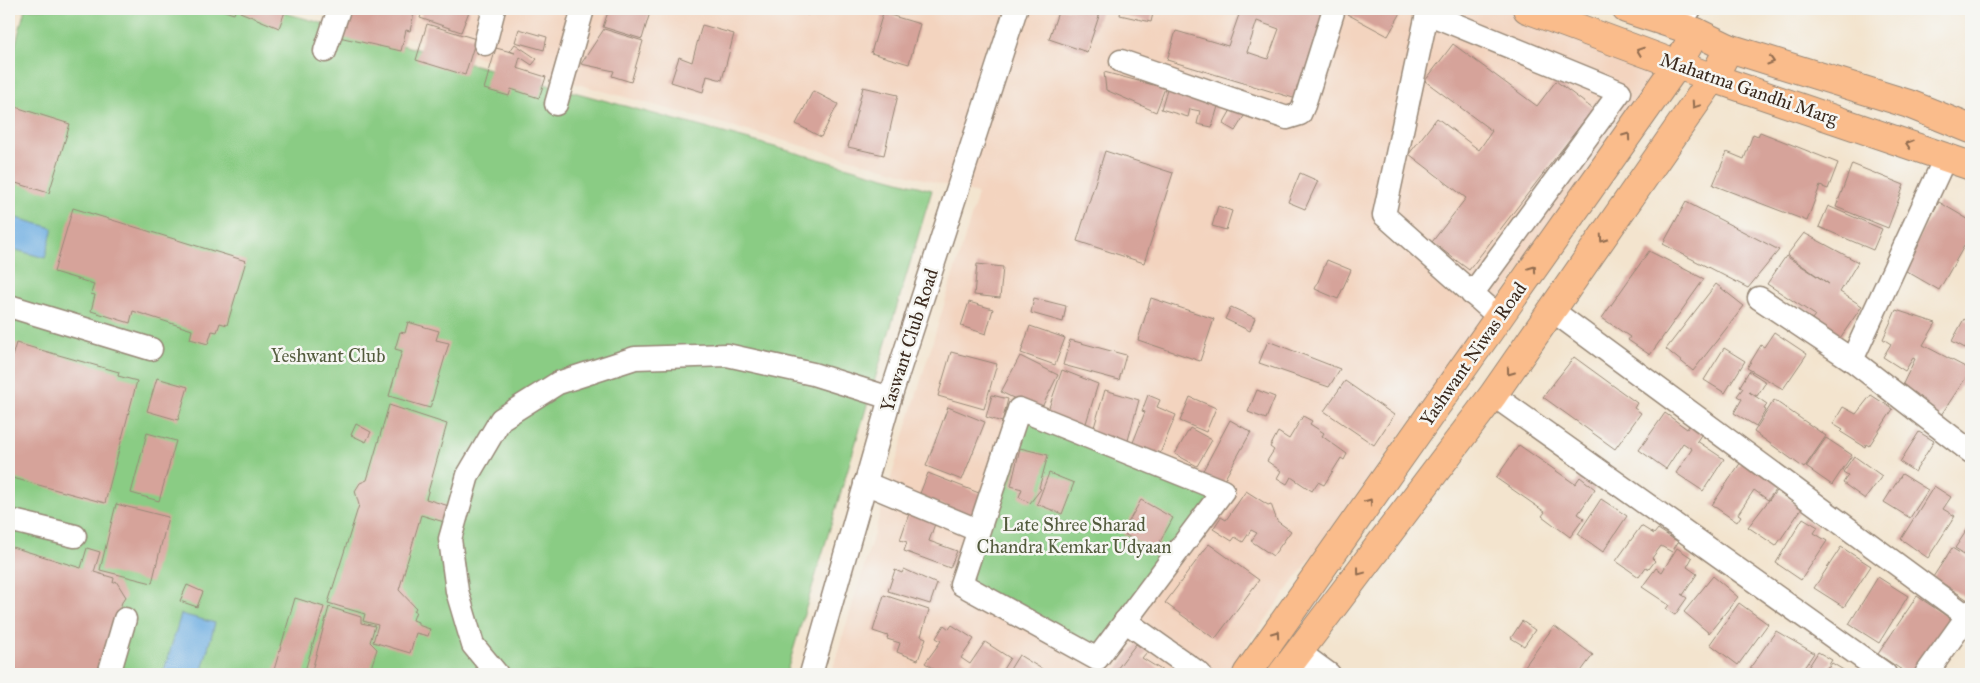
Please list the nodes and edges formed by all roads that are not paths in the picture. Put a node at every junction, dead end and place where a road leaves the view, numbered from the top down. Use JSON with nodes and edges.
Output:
{"nodes":[{"id":1,"x":339,"y":9,"type":"edge"},
{"id":2,"x":494,"y":9,"type":"edge"},
{"id":3,"x":583,"y":9,"type":"edge"},
{"id":4,"x":1016,"y":9,"type":"edge"},
{"id":5,"x":1334,"y":9,"type":"edge"},
{"id":6,"x":1527,"y":9,"type":"edge"},
{"id":7,"x":1626,"y":9,"type":"edge"},
{"id":8,"x":1428,"y":11,"type":"edge"},
{"id":9,"x":1688,"y":22,"type":"edge"},
{"id":10,"x":485,"y":44,"type":"dead end"},
{"id":11,"x":1730,"y":48,"type":"junction"},
{"id":12,"x":325,"y":51,"type":"dead end"},
{"id":13,"x":1121,"y":61,"type":"dead end"},
{"id":14,"x":1677,"y":65,"type":"junction"},
{"id":15,"x":1713,"y":78,"type":"junction"},
{"id":16,"x":556,"y":104,"type":"dead end"},
{"id":17,"x":1971,"y":130,"type":"edge"},
{"id":18,"x":1946,"y":156,"type":"junction"},
{"id":19,"x":1971,"y":166,"type":"edge"},
{"id":20,"x":1472,"y":294,"type":"junction"},
{"id":21,"x":1759,"y":298,"type":"dead end"},
{"id":22,"x":9,"y":306,"type":"edge"},
{"id":23,"x":1553,"y":311,"type":"junction"},
{"id":24,"x":1499,"y":318,"type":"junction"},
{"id":25,"x":150,"y":348,"type":"dead end"},
{"id":26,"x":1852,"y":360,"type":"junction"},
{"id":27,"x":1493,"y":395,"type":"junction"},
{"id":28,"x":890,"y":398,"type":"junction"},
{"id":29,"x":1971,"y":452,"type":"edge"},
{"id":30,"x":865,"y":483,"type":"junction"},
{"id":31,"x":9,"y":520,"type":"edge"},
{"id":32,"x":976,"y":530,"type":"junction"},
{"id":33,"x":75,"y":536,"type":"dead end"},
{"id":34,"x":1969,"y":613,"type":"edge"},
{"id":35,"x":125,"y":619,"type":"dead end"},
{"id":36,"x":1125,"y":621,"type":"junction"},
{"id":37,"x":1299,"y":652,"type":"junction"},
{"id":38,"x":109,"y":674,"type":"edge"},
{"id":39,"x":497,"y":674,"type":"edge"},
{"id":40,"x":811,"y":674,"type":"edge"},
{"id":41,"x":1200,"y":674,"type":"edge"},
{"id":42,"x":1248,"y":674,"type":"edge"},
{"id":43,"x":1282,"y":674,"type":"edge"},
{"id":44,"x":1329,"y":674,"type":"edge"},
{"id":45,"x":1885,"y":674,"type":"edge"},
{"id":46,"x":1926,"y":674,"type":"edge"}],
"edges":[{"from":1,"to":12,"type":"street"},
{"from":2,"to":10,"type":"street"},
{"from":3,"to":16,"type":"street"},
{"from":4,"to":28,"type":"street","name":"Yaswant Club Road"},
{"from":5,"to":13,"type":"street"},
{"from":14,"to":6,"type":"main road","name":"Mahatma Gandhi Marg","one_way":true},
{"from":7,"to":9,"type":"main road","name":"Mahatma Gandhi Marg"},
{"from":8,"to":20,"type":"street"},
{"from":8,"to":20,"type":"street"},
{"from":9,"to":11,"type":"main road","name":"Mahatma Gandhi Marg"},
{"from":9,"to":14,"type":"main road","name":"Yashwant Niwas Road"},
{"from":11,"to":15,"type":"main road","name":"Yashwant Niwas Road"},
{"from":11,"to":17,"type":"main road","name":"Mahatma Gandhi Marg","one_way":true},
{"from":14,"to":15,"type":"main road","name":"Mahatma Gandhi Marg"},
{"from":24,"to":14,"type":"main road","name":"Yashwant Niwas Road","one_way":true},
{"from":18,"to":15,"type":"main road","name":"Mahatma Gandhi Marg","one_way":true},
{"from":15,"to":23,"type":"main road","name":"Yashwant Niwas Road","one_way":true},
{"from":18,"to":19,"type":"main road","name":"Mahatma Gandhi Marg"},
{"from":18,"to":26,"type":"street"},
{"from":20,"to":24,"type":"street"},
{"from":21,"to":26,"type":"street"},
{"from":22,"to":25,"type":"street"},
{"from":23,"to":27,"type":"main road","name":"Yashwant Niwas Road","one_way":true},
{"from":23,"to":34,"type":"street"},
{"from":42,"to":24,"type":"main road","name":"Yashwant Niwas Road","one_way":true},
{"from":26,"to":29,"type":"street"},
{"from":27,"to":37,"type":"main road","name":"Yashwant Niwas Road","one_way":true},
{"from":27,"to":45,"type":"street"},
{"from":28,"to":30,"type":"street","name":"Yaswant Club Road"},
{"from":28,"to":39,"type":"street"},
{"from":30,"to":32,"type":"street"},
{"from":30,"to":40,"type":"street","name":"Yaswant Club Road"},
{"from":31,"to":33,"type":"street"},
{"from":32,"to":36,"type":"street"},
{"from":32,"to":36,"type":"street"},
{"from":34,"to":46,"type":"street"},
{"from":35,"to":38,"type":"street"},
{"from":36,"to":41,"type":"street"},
{"from":37,"to":43,"type":"main road","name":"Yashwant Niwas Road"},
{"from":37,"to":44,"type":"street"}]}
